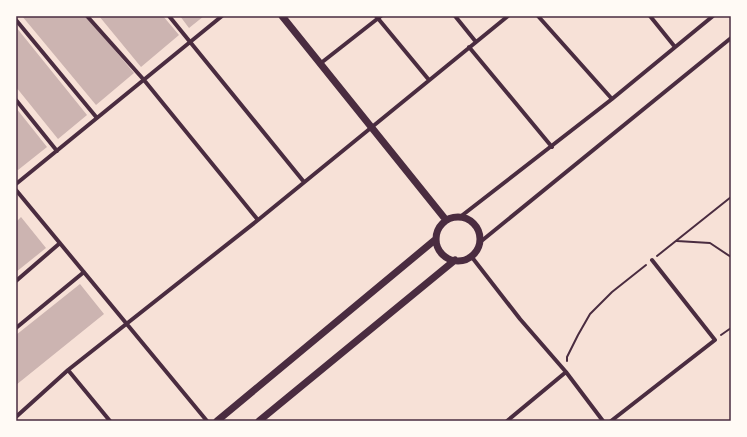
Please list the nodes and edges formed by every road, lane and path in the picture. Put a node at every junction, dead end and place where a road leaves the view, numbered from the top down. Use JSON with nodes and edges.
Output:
{"nodes":[{"id":1,"x":87,"y":16,"type":"edge"},
{"id":2,"x":169,"y":16,"type":"edge"},
{"id":3,"x":222,"y":16,"type":"edge"},
{"id":4,"x":282,"y":16,"type":"edge"},
{"id":5,"x":455,"y":16,"type":"edge"},
{"id":6,"x":508,"y":16,"type":"edge"},
{"id":7,"x":538,"y":16,"type":"edge"},
{"id":8,"x":650,"y":16,"type":"edge"},
{"id":9,"x":713,"y":16,"type":"edge"},
{"id":10,"x":378,"y":17,"type":"edge"},
{"id":11,"x":16,"y":20,"type":"edge"},
{"id":12,"x":731,"y":38,"type":"edge"},
{"id":13,"x":190,"y":42,"type":"junction"},
{"id":14,"x":476,"y":42,"type":"junction"},
{"id":15,"x":469,"y":47,"type":"junction"},
{"id":16,"x":675,"y":47,"type":"junction"},
{"id":17,"x":321,"y":63,"type":"junction"},
{"id":18,"x":144,"y":80,"type":"junction"},
{"id":19,"x":429,"y":80,"type":"junction"},
{"id":20,"x":16,"y":100,"type":"edge"},
{"id":21,"x":612,"y":100,"type":"junction"},
{"id":22,"x":97,"y":118,"type":"junction"},
{"id":23,"x":371,"y":127,"type":"junction"},
{"id":24,"x":552,"y":147,"type":"junction"},
{"id":25,"x":57,"y":151,"type":"junction"},
{"id":26,"x":304,"y":182,"type":"junction"},
{"id":27,"x":16,"y":184,"type":"edge"},
{"id":28,"x":16,"y":190,"type":"edge"},
{"id":29,"x":731,"y":197,"type":"edge"},
{"id":30,"x":460,"y":217,"type":"junction"},
{"id":31,"x":258,"y":220,"type":"junction"},
{"id":32,"x":446,"y":220,"type":"junction"},
{"id":33,"x":436,"y":239,"type":"junction"},
{"id":34,"x":676,"y":241,"type":"junction"},
{"id":35,"x":60,"y":243,"type":"junction"},
{"id":36,"x":479,"y":243,"type":"junction"},
{"id":37,"x":471,"y":256,"type":"junction"},
{"id":38,"x":731,"y":257,"type":"edge"},
{"id":39,"x":455,"y":260,"type":"junction"},
{"id":40,"x":652,"y":260,"type":"junction"},
{"id":41,"x":84,"y":272,"type":"junction"},
{"id":42,"x":16,"y":281,"type":"edge"},
{"id":43,"x":127,"y":324,"type":"junction"},
{"id":44,"x":16,"y":328,"type":"edge"},
{"id":45,"x":731,"y":328,"type":"edge"},
{"id":46,"x":715,"y":340,"type":"junction"},
{"id":47,"x":68,"y":370,"type":"junction"},
{"id":48,"x":566,"y":372,"type":"junction"},
{"id":49,"x":16,"y":416,"type":"edge"},
{"id":50,"x":21,"y":421,"type":"edge"},
{"id":51,"x":110,"y":421,"type":"edge"},
{"id":52,"x":207,"y":421,"type":"edge"},
{"id":53,"x":217,"y":421,"type":"edge"},
{"id":54,"x":259,"y":421,"type":"edge"},
{"id":55,"x":507,"y":421,"type":"edge"},
{"id":56,"x":603,"y":421,"type":"edge"},
{"id":57,"x":611,"y":421,"type":"edge"}],
"edges":[{"from":1,"to":18,"type":"street"},
{"from":2,"to":13,"type":"street"},
{"from":3,"to":13,"type":"street"},
{"from":4,"to":17,"type":"street"},
{"from":5,"to":14,"type":"street"},
{"from":6,"to":14,"type":"street"},
{"from":7,"to":21,"type":"street"},
{"from":8,"to":16,"type":"street"},
{"from":9,"to":16,"type":"street"},
{"from":10,"to":17,"type":"street"},
{"from":10,"to":19,"type":"street"},
{"from":11,"to":22,"type":"street"},
{"from":12,"to":36,"type":"street"},
{"from":13,"to":18,"type":"street"},
{"from":13,"to":26,"type":"street"},
{"from":14,"to":15,"type":"street"},
{"from":15,"to":19,"type":"street"},
{"from":15,"to":24,"type":"street"},
{"from":16,"to":21,"type":"street"},
{"from":17,"to":23,"type":"street"},
{"from":18,"to":22,"type":"street"},
{"from":18,"to":31,"type":"street"},
{"from":19,"to":23,"type":"street"},
{"from":20,"to":25,"type":"street"},
{"from":21,"to":24,"type":"street"},
{"from":22,"to":25,"type":"street"},
{"from":23,"to":26,"type":"street"},
{"from":23,"to":32,"type":"street"},
{"from":24,"to":30,"type":"street"},
{"from":25,"to":27,"type":"street"},
{"from":26,"to":31,"type":"street"},
{"from":28,"to":35,"type":"street"},
{"from":29,"to":34,"type":"path"},
{"from":30,"to":32,"type":"street"},
{"from":30,"to":36,"type":"street"},
{"from":31,"to":43,"type":"street"},
{"from":32,"to":33,"type":"street"},
{"from":33,"to":39,"type":"street"},
{"from":33,"to":53,"type":"street"},
{"from":34,"to":38,"type":"path"},
{"from":34,"to":40,"type":"path"},
{"from":35,"to":41,"type":"street"},
{"from":35,"to":42,"type":"street"},
{"from":36,"to":37,"type":"street"},
{"from":37,"to":39,"type":"street"},
{"from":37,"to":48,"type":"street"},
{"from":39,"to":54,"type":"street"},
{"from":40,"to":46,"type":"street"},
{"from":40,"to":48,"type":"path"},
{"from":41,"to":43,"type":"street"},
{"from":41,"to":44,"type":"street"},
{"from":43,"to":47,"type":"street"},
{"from":43,"to":52,"type":"street"},
{"from":45,"to":46,"type":"path"},
{"from":46,"to":57,"type":"street"},
{"from":47,"to":49,"type":"street"},
{"from":47,"to":51,"type":"street"},
{"from":48,"to":55,"type":"street"},
{"from":48,"to":56,"type":"street"},
{"from":49,"to":50,"type":"street"}]}
